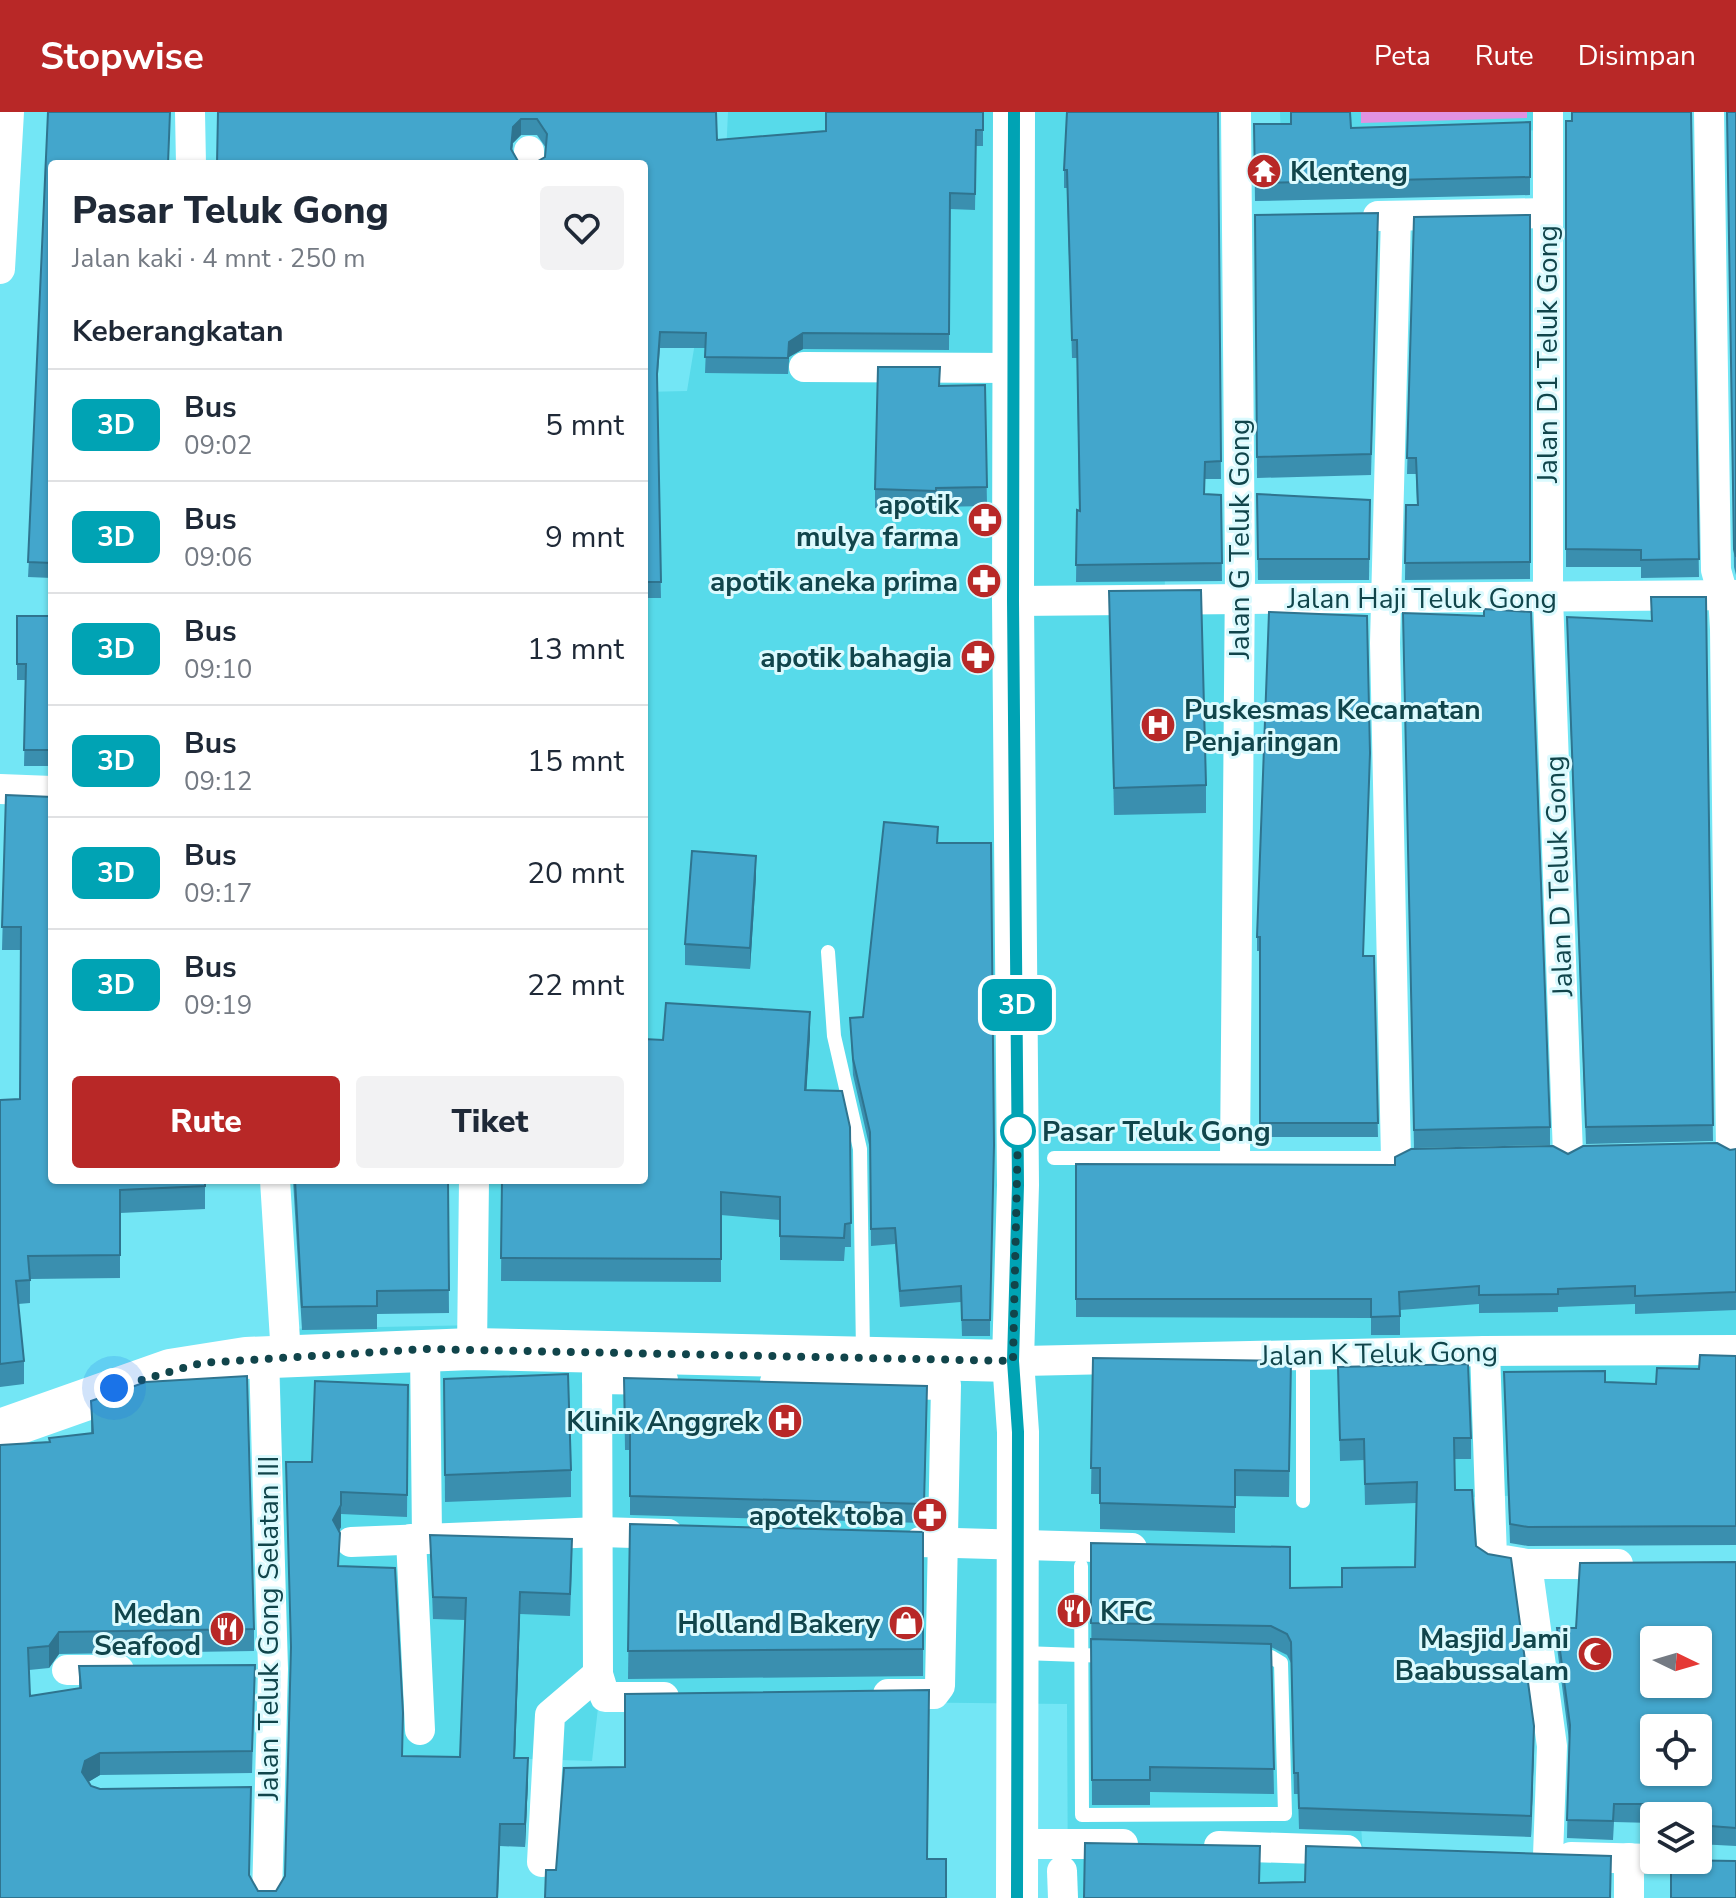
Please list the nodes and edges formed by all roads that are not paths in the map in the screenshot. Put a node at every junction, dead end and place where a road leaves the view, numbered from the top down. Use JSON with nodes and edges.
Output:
{"nodes":[{"id":1,"x":9,"y":112,"type":"edge"},
{"id":2,"x":190,"y":112,"type":"edge"},
{"id":3,"x":1014,"y":112,"type":"edge"},
{"id":4,"x":1236,"y":112,"type":"edge"},
{"id":5,"x":1548,"y":112,"type":"edge"},
{"id":6,"x":1709,"y":112,"type":"edge"},
{"id":7,"x":191,"y":160,"type":"edge"},
{"id":8,"x":1547,"y":213,"type":"junction"},
{"id":9,"x":1396,"y":216,"type":"junction"},
{"id":10,"x":1352,"y":217,"type":"edge"},
{"id":11,"x":0,"y":269,"type":"edge"},
{"id":12,"x":804,"y":367,"type":"dead end"},
{"id":13,"x":1014,"y":368,"type":"junction"},
{"id":14,"x":1729,"y":595,"type":"edge"},
{"id":15,"x":1548,"y":597,"type":"junction"},
{"id":16,"x":1387,"y":598,"type":"junction"},
{"id":17,"x":1240,"y":599,"type":"junction"},
{"id":18,"x":1013,"y":601,"type":"junction"},
{"id":19,"x":0,"y":789,"type":"edge"},
{"id":20,"x":48,"y":791,"type":"edge"},
{"id":21,"x":828,"y":952,"type":"dead end"},
{"id":22,"x":1728,"y":1151,"type":"edge"},
{"id":23,"x":1568,"y":1155,"type":"edge"},
{"id":24,"x":1235,"y":1157,"type":"junction"},
{"id":25,"x":1054,"y":1158,"type":"dead end"},
{"id":26,"x":1404,"y":1158,"type":"joint"},
{"id":27,"x":275,"y":1184,"type":"edge"},
{"id":28,"x":474,"y":1184,"type":"edge"},
{"id":29,"x":425,"y":1349,"type":"junction"},
{"id":30,"x":472,"y":1349,"type":"junction"},
{"id":31,"x":1736,"y":1350,"type":"edge"},
{"id":32,"x":1485,"y":1351,"type":"junction"},
{"id":33,"x":1303,"y":1355,"type":"junction"},
{"id":34,"x":275,"y":1357,"type":"junction"},
{"id":35,"x":863,"y":1357,"type":"junction"},
{"id":36,"x":1018,"y":1361,"type":"junction"},
{"id":37,"x":597,"y":1365,"type":"junction"},
{"id":38,"x":0,"y":1430,"type":"edge"},
{"id":39,"x":1303,"y":1501,"type":"dead end"},
{"id":40,"x":600,"y":1532,"type":"junction"},
{"id":41,"x":693,"y":1535,"type":"edge"},
{"id":42,"x":419,"y":1538,"type":"junction"},
{"id":43,"x":894,"y":1541,"type":"edge"},
{"id":44,"x":351,"y":1542,"type":"dead end"},
{"id":45,"x":941,"y":1543,"type":"junction"},
{"id":46,"x":1018,"y":1545,"type":"junction"},
{"id":47,"x":1154,"y":1549,"type":"edge"},
{"id":48,"x":1527,"y":1564,"type":"junction"},
{"id":49,"x":1646,"y":1564,"type":"edge"},
{"id":50,"x":1081,"y":1566,"type":"dead end"},
{"id":51,"x":1018,"y":1653,"type":"junction"},
{"id":52,"x":1081,"y":1655,"type":"junction"},
{"id":53,"x":1118,"y":1657,"type":"edge"},
{"id":54,"x":1241,"y":1657,"type":"edge"},
{"id":55,"x":67,"y":1670,"type":"dead end"},
{"id":56,"x":143,"y":1670,"type":"edge"},
{"id":57,"x":598,"y":1674,"type":"junction"},
{"id":58,"x":856,"y":1695,"type":"edge"},
{"id":59,"x":686,"y":1697,"type":"edge"},
{"id":60,"x":420,"y":1730,"type":"dead end"},
{"id":61,"x":268,"y":1791,"type":"junction"},
{"id":62,"x":237,"y":1792,"type":"edge"},
{"id":63,"x":1017,"y":1844,"type":"junction"},
{"id":64,"x":1158,"y":1845,"type":"edge"},
{"id":65,"x":1189,"y":1845,"type":"edge"},
{"id":66,"x":1379,"y":1851,"type":"edge"},
{"id":67,"x":1517,"y":1855,"type":"edge"},
{"id":68,"x":1548,"y":1856,"type":"junction"},
{"id":69,"x":1640,"y":1859,"type":"edge"},
{"id":70,"x":542,"y":1862,"type":"dead end"},
{"id":71,"x":1640,"y":1865,"type":"edge"},
{"id":72,"x":267,"y":1898,"type":"edge"},
{"id":73,"x":1017,"y":1898,"type":"edge"},
{"id":74,"x":1629,"y":1898,"type":"edge"}],
"edges":[{"from":1,"to":11,"type":"street"},
{"from":2,"to":7,"type":"street"},
{"from":3,"to":13,"type":"main road"},
{"from":4,"to":17,"type":"street","name":"Jalan G Teluk Gong"},
{"from":5,"to":8,"type":"street","name":"Jalan D1 Teluk Gong"},
{"from":6,"to":14,"type":"street"},
{"from":8,"to":9,"type":"street"},
{"from":8,"to":15,"type":"street","name":"Jalan D1 Teluk Gong"},
{"from":9,"to":10,"type":"street"},
{"from":9,"to":16,"type":"street"},
{"from":12,"to":13,"type":"street"},
{"from":13,"to":18,"type":"main road"},
{"from":14,"to":15,"type":"street","name":"Jalan Haji Teluk Gong"},
{"from":14,"to":22,"type":"street"},
{"from":15,"to":16,"type":"street","name":"Jalan Haji Teluk Gong"},
{"from":15,"to":23,"type":"street","name":"Jalan D Teluk Gong"},
{"from":16,"to":17,"type":"street","name":"Jalan Haji Teluk Gong"},
{"from":16,"to":26,"type":"street"},
{"from":17,"to":18,"type":"street","name":"Jalan Haji Teluk Gong"},
{"from":17,"to":24,"type":"street","name":"Jalan G Teluk Gong"},
{"from":18,"to":36,"type":"main road"},
{"from":19,"to":20,"type":"street"},
{"from":21,"to":35,"type":"lane"},
{"from":24,"to":25,"type":"lane"},
{"from":24,"to":26,"type":"lane"},
{"from":27,"to":34,"type":"street","name":"Jalan Teluk Gong Selatan III"},
{"from":28,"to":30,"type":"street"},
{"from":29,"to":30,"type":"main road"},
{"from":29,"to":34,"type":"main road"},
{"from":29,"to":42,"type":"street"},
{"from":30,"to":37,"type":"main road"},
{"from":31,"to":32,"type":"street","name":"Jalan K Teluk Gong"},
{"from":32,"to":33,"type":"street","name":"Jalan K Teluk Gong"},
{"from":32,"to":48,"type":"street"},
{"from":33,"to":36,"type":"street","name":"Jalan K Teluk Gong"},
{"from":33,"to":39,"type":"lane"},
{"from":34,"to":38,"type":"main road"},
{"from":34,"to":61,"type":"street","name":"Jalan Teluk Gong Selatan III"},
{"from":35,"to":36,"type":"main road"},
{"from":35,"to":37,"type":"main road"},
{"from":36,"to":46,"type":"main road"},
{"from":37,"to":40,"type":"street"},
{"from":37,"to":45,"type":"street"},
{"from":40,"to":41,"type":"street"},
{"from":40,"to":42,"type":"street"},
{"from":40,"to":57,"type":"street"},
{"from":42,"to":44,"type":"street"},
{"from":42,"to":60,"type":"street"},
{"from":43,"to":45,"type":"street"},
{"from":45,"to":46,"type":"street"},
{"from":45,"to":58,"type":"street"},
{"from":46,"to":47,"type":"street"},
{"from":46,"to":51,"type":"main road"},
{"from":48,"to":49,"type":"street"},
{"from":48,"to":68,"type":"street"},
{"from":50,"to":52,"type":"lane"},
{"from":51,"to":52,"type":"lane"},
{"from":51,"to":63,"type":"main road"},
{"from":52,"to":53,"type":"lane"},
{"from":52,"to":54,"type":"lane"},
{"from":55,"to":56,"type":"street"},
{"from":57,"to":59,"type":"street"},
{"from":57,"to":70,"type":"street"},
{"from":61,"to":62,"type":"street"},
{"from":61,"to":72,"type":"street","name":"Jalan Teluk Gong Selatan III"},
{"from":63,"to":64,"type":"street"},
{"from":63,"to":73,"type":"main road"},
{"from":65,"to":66,"type":"street"},
{"from":67,"to":68,"type":"street"},
{"from":68,"to":69,"type":"street"},
{"from":71,"to":74,"type":"street"}]}
